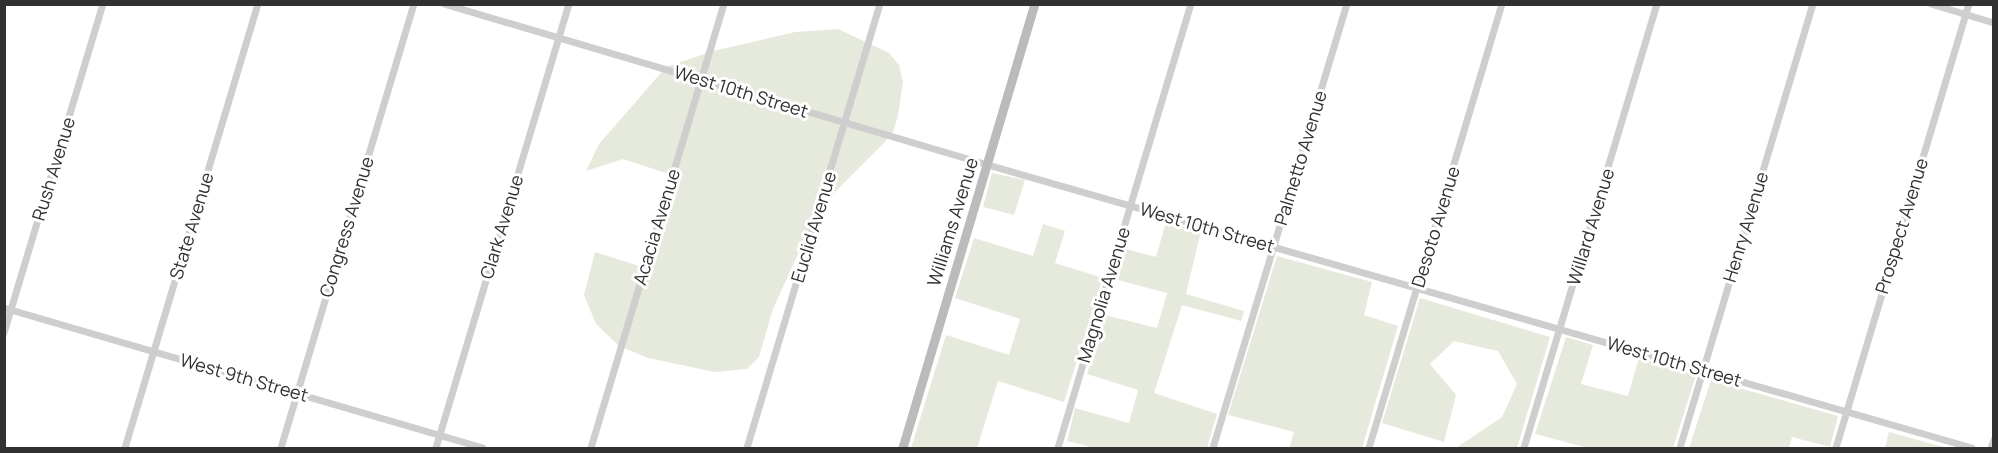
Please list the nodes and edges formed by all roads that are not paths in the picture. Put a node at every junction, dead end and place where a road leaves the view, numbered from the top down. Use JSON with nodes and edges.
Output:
{"nodes":[{"id":1,"x":103,"y":4,"type":"edge"},
{"id":2,"x":258,"y":4,"type":"edge"},
{"id":3,"x":414,"y":4,"type":"edge"},
{"id":4,"x":444,"y":4,"type":"edge"},
{"id":5,"x":569,"y":4,"type":"edge"},
{"id":6,"x":724,"y":4,"type":"edge"},
{"id":7,"x":880,"y":4,"type":"edge"},
{"id":8,"x":1035,"y":4,"type":"edge"},
{"id":9,"x":1191,"y":4,"type":"edge"},
{"id":10,"x":1347,"y":4,"type":"edge"},
{"id":11,"x":1502,"y":4,"type":"edge"},
{"id":12,"x":1657,"y":4,"type":"edge"},
{"id":13,"x":1813,"y":4,"type":"edge"},
{"id":14,"x":1931,"y":4,"type":"edge"},
{"id":15,"x":1969,"y":4,"type":"edge"},
{"id":16,"x":1966,"y":15,"type":"junction"},
{"id":17,"x":1994,"y":22,"type":"edge"},
{"id":18,"x":559,"y":38,"type":"junction"},
{"id":19,"x":701,"y":80,"type":"junction"},
{"id":20,"x":845,"y":123,"type":"junction"},
{"id":21,"x":988,"y":165,"type":"junction"},
{"id":22,"x":1131,"y":206,"type":"junction"},
{"id":23,"x":1274,"y":247,"type":"junction"},
{"id":24,"x":1417,"y":288,"type":"junction"},
{"id":25,"x":8,"y":309,"type":"edge"},
{"id":26,"x":1560,"y":329,"type":"junction"},
{"id":27,"x":4,"y":333,"type":"edge"},
{"id":28,"x":154,"y":352,"type":"junction"},
{"id":29,"x":1703,"y":371,"type":"junction"},
{"id":30,"x":297,"y":394,"type":"junction"},
{"id":31,"x":1846,"y":412,"type":"junction"},
{"id":32,"x":440,"y":435,"type":"junction"},
{"id":33,"x":1994,"y":440,"type":"edge"},
{"id":34,"x":125,"y":448,"type":"edge"},
{"id":35,"x":281,"y":448,"type":"edge"},
{"id":36,"x":436,"y":448,"type":"edge"},
{"id":37,"x":483,"y":448,"type":"edge"},
{"id":38,"x":591,"y":448,"type":"edge"},
{"id":39,"x":747,"y":448,"type":"edge"},
{"id":40,"x":903,"y":448,"type":"edge"},
{"id":41,"x":1058,"y":448,"type":"edge"},
{"id":42,"x":1213,"y":448,"type":"edge"},
{"id":43,"x":1369,"y":448,"type":"edge"},
{"id":44,"x":1524,"y":448,"type":"edge"},
{"id":45,"x":1680,"y":448,"type":"edge"},
{"id":46,"x":1836,"y":448,"type":"edge"},
{"id":47,"x":1972,"y":448,"type":"edge"},
{"id":48,"x":1991,"y":448,"type":"edge"}],
"edges":[{"from":1,"to":25,"type":"street","name":"Rush Avenue"},
{"from":2,"to":28,"type":"street","name":"State Avenue"},
{"from":3,"to":30,"type":"street","name":"Congress Avenue"},
{"from":4,"to":18,"type":"street","name":"West 10th Street"},
{"from":5,"to":18,"type":"street","name":"Clark Avenue"},
{"from":6,"to":19,"type":"street","name":"Acacia Avenue"},
{"from":7,"to":20,"type":"street","name":"Euclid Avenue"},
{"from":8,"to":21,"type":"street","name":"Williams Avenue"},
{"from":9,"to":22,"type":"street","name":"Magnolia Avenue"},
{"from":10,"to":23,"type":"street","name":"Palmetto Avenue"},
{"from":11,"to":24,"type":"street","name":"Desoto Avenue"},
{"from":12,"to":26,"type":"street","name":"Willard Avenue"},
{"from":13,"to":29,"type":"street","name":"Henry Avenue"},
{"from":14,"to":16,"type":"street"},
{"from":15,"to":16,"type":"street","name":"Prospect Avenue"},
{"from":16,"to":17,"type":"street"},
{"from":16,"to":31,"type":"street","name":"Prospect Avenue"},
{"from":18,"to":19,"type":"street","name":"West 10th Street"},
{"from":18,"to":32,"type":"street","name":"Clark Avenue"},
{"from":19,"to":20,"type":"street","name":"West 10th Street"},
{"from":19,"to":38,"type":"street","name":"Acacia Avenue"},
{"from":20,"to":21,"type":"street","name":"West 10th Street"},
{"from":20,"to":39,"type":"street","name":"Euclid Avenue"},
{"from":21,"to":22,"type":"street","name":"West 10th Street"},
{"from":21,"to":40,"type":"street","name":"Williams Avenue"},
{"from":22,"to":23,"type":"street","name":"West 10th Street"},
{"from":22,"to":41,"type":"street","name":"Magnolia Avenue"},
{"from":23,"to":24,"type":"street","name":"West 10th Street"},
{"from":23,"to":42,"type":"street","name":"Palmetto Avenue"},
{"from":24,"to":26,"type":"street","name":"West 10th Street"},
{"from":24,"to":43,"type":"street","name":"Desoto Avenue"},
{"from":25,"to":27,"type":"street","name":"Rush Avenue"},
{"from":25,"to":28,"type":"street","name":"West 9th Street"},
{"from":26,"to":29,"type":"street","name":"West 10th Street"},
{"from":26,"to":44,"type":"street","name":"Willard Avenue"},
{"from":28,"to":30,"type":"street","name":"West 9th Street"},
{"from":28,"to":34,"type":"street","name":"State Avenue"},
{"from":29,"to":31,"type":"street","name":"West 10th Street"},
{"from":29,"to":45,"type":"street","name":"Henry Avenue"},
{"from":30,"to":32,"type":"street","name":"West 9th Street"},
{"from":30,"to":35,"type":"street","name":"Congress Avenue"},
{"from":31,"to":46,"type":"street","name":"Prospect Avenue"},
{"from":31,"to":47,"type":"street","name":"West 10th Street"},
{"from":32,"to":36,"type":"street","name":"Clark Avenue"},
{"from":32,"to":37,"type":"street","name":"West 9th Street"},
{"from":33,"to":48,"type":"street"}]}
